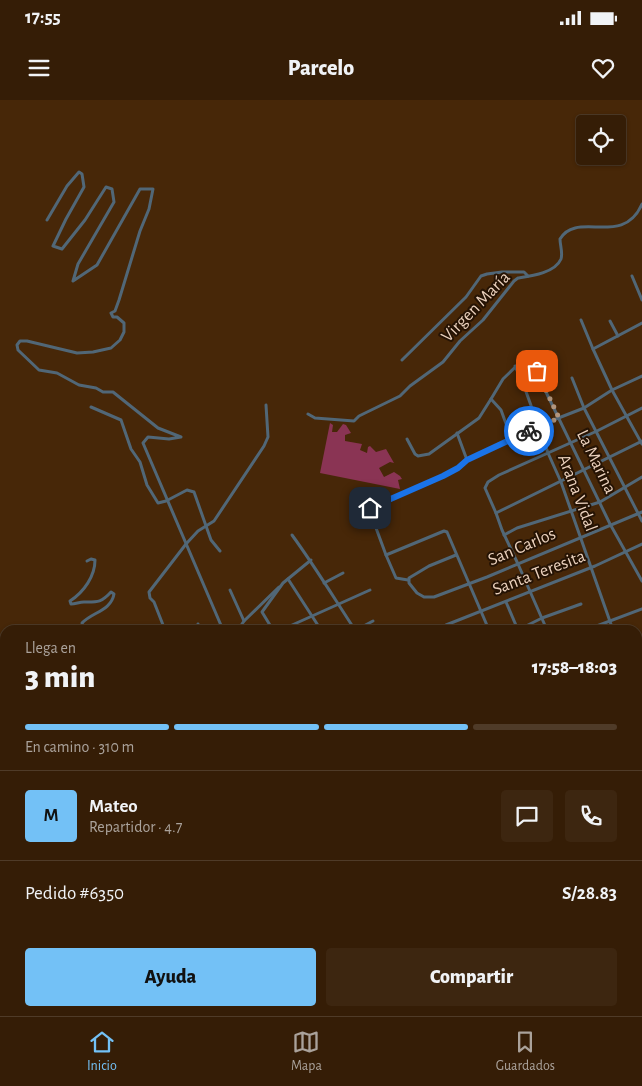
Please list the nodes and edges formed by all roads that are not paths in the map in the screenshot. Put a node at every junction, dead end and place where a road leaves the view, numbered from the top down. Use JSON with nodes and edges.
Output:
{"nodes":[{"id":1,"x":642,"y":204,"type":"edge"},
{"id":2,"x":47,"y":220,"type":"dead end"},
{"id":3,"x":528,"y":276,"type":"junction"},
{"id":4,"x":632,"y":276,"type":"dead end"},
{"id":5,"x":641,"y":293,"type":"edge"},
{"id":6,"x":642,"y":300,"type":"edge"},
{"id":7,"x":581,"y":320,"type":"dead end"},
{"id":8,"x":610,"y":321,"type":"dead end"},
{"id":9,"x":642,"y":323,"type":"edge"},
{"id":10,"x":618,"y":336,"type":"junction"},
{"id":11,"x":593,"y":349,"type":"junction"},
{"id":12,"x":402,"y":360,"type":"dead end"},
{"id":13,"x":515,"y":366,"type":"junction"},
{"id":14,"x":642,"y":376,"type":"edge"},
{"id":15,"x":572,"y":378,"type":"dead end"},
{"id":16,"x":612,"y":390,"type":"junction"},
{"id":17,"x":490,"y":399,"type":"junction"},
{"id":18,"x":266,"y":405,"type":"dead end"},
{"id":19,"x":91,"y":407,"type":"dead end"},
{"id":20,"x":584,"y":408,"type":"junction"},
{"id":21,"x":642,"y":408,"type":"edge"},
{"id":22,"x":308,"y":414,"type":"dead end"},
{"id":23,"x":628,"y":416,"type":"junction"},
{"id":24,"x":559,"y":418,"type":"junction"},
{"id":25,"x":538,"y":426,"type":"junction"},
{"id":26,"x":597,"y":431,"type":"junction"},
{"id":27,"x":457,"y":433,"type":"junction"},
{"id":28,"x":407,"y":438,"type":"dead end"},
{"id":29,"x":512,"y":440,"type":"junction"},
{"id":30,"x":642,"y":442,"type":"edge"},
{"id":31,"x":571,"y":443,"type":"junction"},
{"id":32,"x":548,"y":453,"type":"junction"},
{"id":33,"x":610,"y":456,"type":"junction"},
{"id":34,"x":467,"y":460,"type":"junction"},
{"id":35,"x":585,"y":469,"type":"junction"},
{"id":36,"x":642,"y":477,"type":"edge"},
{"id":37,"x":561,"y":482,"type":"junction"},
{"id":38,"x":624,"y":486,"type":"junction"},
{"id":39,"x":168,"y":500,"type":"junction"},
{"id":40,"x":600,"y":502,"type":"junction"},
{"id":41,"x":572,"y":512,"type":"junction"},
{"id":42,"x":640,"y":513,"type":"edge"},
{"id":43,"x":496,"y":514,"type":"junction"},
{"id":44,"x":642,"y":521,"type":"edge"},
{"id":45,"x":610,"y":524,"type":"junction"},
{"id":46,"x":206,"y":527,"type":"junction"},
{"id":47,"x":292,"y":534,"type":"dead end"},
{"id":48,"x":504,"y":535,"type":"junction"},
{"id":49,"x":580,"y":538,"type":"junction"},
{"id":50,"x":186,"y":544,"type":"junction"},
{"id":51,"x":642,"y":544,"type":"edge"},
{"id":52,"x":220,"y":551,"type":"dead end"},
{"id":53,"x":625,"y":552,"type":"junction"},
{"id":54,"x":386,"y":555,"type":"junction"},
{"id":55,"x":456,"y":555,"type":"junction"},
{"id":56,"x":88,"y":560,"type":"dead end"},
{"id":57,"x":310,"y":560,"type":"junction"},
{"id":58,"x":518,"y":564,"type":"junction"},
{"id":59,"x":591,"y":568,"type":"junction"},
{"id":60,"x":343,"y":573,"type":"dead end"},
{"id":61,"x":641,"y":575,"type":"edge"},
{"id":62,"x":288,"y":580,"type":"junction"},
{"id":63,"x":408,"y":580,"type":"junction"},
{"id":64,"x":642,"y":581,"type":"edge"},
{"id":65,"x":283,"y":583,"type":"junction"},
{"id":66,"x":324,"y":583,"type":"junction"},
{"id":67,"x":468,"y":584,"type":"junction"},
{"id":68,"x":230,"y":590,"type":"dead end"},
{"id":69,"x":370,"y":590,"type":"dead end"},
{"id":70,"x":530,"y":592,"type":"junction"},
{"id":71,"x":506,"y":602,"type":"junction"},
{"id":72,"x":338,"y":604,"type":"junction"},
{"id":73,"x":580,"y":604,"type":"dead end"},
{"id":74,"x":642,"y":609,"type":"edge"},
{"id":75,"x":481,"y":610,"type":"junction"},
{"id":76,"x":312,"y":615,"type":"junction"},
{"id":77,"x":542,"y":618,"type":"junction"},
{"id":78,"x":244,"y":621,"type":"junction"},
{"id":79,"x":373,"y":621,"type":"dead end"},
{"id":80,"x":609,"y":621,"type":"junction"},
{"id":81,"x":83,"y":625,"type":"edge"},
{"id":82,"x":163,"y":625,"type":"edge"},
{"id":83,"x":221,"y":625,"type":"edge"},
{"id":84,"x":241,"y":625,"type":"edge"},
{"id":85,"x":270,"y":625,"type":"edge"},
{"id":86,"x":291,"y":625,"type":"edge"},
{"id":87,"x":318,"y":625,"type":"edge"},
{"id":88,"x":352,"y":625,"type":"edge"},
{"id":89,"x":365,"y":625,"type":"edge"},
{"id":90,"x":448,"y":625,"type":"edge"},
{"id":91,"x":487,"y":625,"type":"edge"},
{"id":92,"x":516,"y":625,"type":"edge"},
{"id":93,"x":528,"y":625,"type":"edge"},
{"id":94,"x":545,"y":625,"type":"edge"},
{"id":95,"x":599,"y":625,"type":"edge"},
{"id":96,"x":610,"y":625,"type":"edge"}],
"edges":[{"from":1,"to":3,"type":"street","name":"Virgen María"},
{"from":2,"to":39,"type":"street"},
{"from":3,"to":12,"type":"street"},
{"from":3,"to":22,"type":"street","name":"Virgen María"},
{"from":4,"to":5,"type":"street"},
{"from":5,"to":6,"type":"street"},
{"from":7,"to":11,"type":"street"},
{"from":8,"to":10,"type":"street"},
{"from":9,"to":10,"type":"street"},
{"from":10,"to":11,"type":"street"},
{"from":11,"to":16,"type":"street"},
{"from":13,"to":17,"type":"street"},
{"from":13,"to":24,"type":"street","name":"La Marina"},
{"from":13,"to":25,"type":"street","name":"Arana Vidal"},
{"from":14,"to":16,"type":"street"},
{"from":15,"to":20,"type":"street"},
{"from":16,"to":20,"type":"street"},
{"from":16,"to":23,"type":"street"},
{"from":17,"to":27,"type":"street"},
{"from":17,"to":29,"type":"street"},
{"from":18,"to":46,"type":"street"},
{"from":19,"to":39,"type":"street"},
{"from":20,"to":24,"type":"street"},
{"from":20,"to":26,"type":"street"},
{"from":21,"to":23,"type":"street"},
{"from":23,"to":26,"type":"street"},
{"from":23,"to":30,"type":"street"},
{"from":24,"to":25,"type":"street"},
{"from":24,"to":31,"type":"street","name":"La Marina"},
{"from":25,"to":29,"type":"street"},
{"from":25,"to":32,"type":"street","name":"Arana Vidal"},
{"from":26,"to":31,"type":"street"},
{"from":26,"to":33,"type":"street"},
{"from":27,"to":28,"type":"street"},
{"from":27,"to":34,"type":"street"},
{"from":29,"to":34,"type":"street"},
{"from":30,"to":33,"type":"street"},
{"from":31,"to":32,"type":"street"},
{"from":31,"to":35,"type":"street","name":"La Marina"},
{"from":32,"to":37,"type":"street","name":"Arana Vidal"},
{"from":32,"to":43,"type":"street"},
{"from":33,"to":35,"type":"street"},
{"from":33,"to":38,"type":"street"},
{"from":34,"to":54,"type":"street"},
{"from":35,"to":37,"type":"street"},
{"from":35,"to":40,"type":"street","name":"La Marina"},
{"from":36,"to":38,"type":"street"},
{"from":37,"to":41,"type":"street","name":"Arana Vidal"},
{"from":37,"to":43,"type":"street"},
{"from":38,"to":40,"type":"street"},
{"from":38,"to":42,"type":"street"},
{"from":39,"to":46,"type":"street"},
{"from":39,"to":50,"type":"street"},
{"from":40,"to":41,"type":"street"},
{"from":40,"to":45,"type":"street","name":"La Marina"},
{"from":41,"to":48,"type":"street"},
{"from":41,"to":49,"type":"street","name":"Arana Vidal"},
{"from":42,"to":44,"type":"street"},
{"from":42,"to":45,"type":"street","name":"San Carlos"},
{"from":43,"to":48,"type":"street"},
{"from":45,"to":49,"type":"street","name":"San Carlos"},
{"from":45,"to":53,"type":"street","name":"La Marina"},
{"from":46,"to":50,"type":"street"},
{"from":46,"to":52,"type":"street"},
{"from":47,"to":57,"type":"street"},
{"from":48,"to":58,"type":"street"},
{"from":49,"to":58,"type":"street","name":"San Carlos"},
{"from":49,"to":59,"type":"street","name":"Arana Vidal"},
{"from":50,"to":82,"type":"street"},
{"from":50,"to":83,"type":"street"},
{"from":51,"to":53,"type":"street","name":"Santa Teresita"},
{"from":53,"to":59,"type":"street","name":"Santa Teresita"},
{"from":53,"to":61,"type":"street","name":"La Marina"},
{"from":54,"to":55,"type":"street"},
{"from":54,"to":63,"type":"street","name":"San Carlos"},
{"from":55,"to":63,"type":"street"},
{"from":55,"to":67,"type":"street"},
{"from":56,"to":81,"type":"street"},
{"from":57,"to":62,"type":"street"},
{"from":57,"to":66,"type":"street"},
{"from":58,"to":67,"type":"street","name":"San Carlos"},
{"from":58,"to":70,"type":"street"},
{"from":59,"to":70,"type":"street","name":"Santa Teresita"},
{"from":59,"to":80,"type":"street","name":"Arana Vidal"},
{"from":60,"to":66,"type":"street"},
{"from":61,"to":64,"type":"street","name":"La Marina"},
{"from":62,"to":65,"type":"street"},
{"from":62,"to":76,"type":"street"},
{"from":63,"to":67,"type":"street","name":"San Carlos"},
{"from":65,"to":78,"type":"street"},
{"from":65,"to":85,"type":"street"},
{"from":66,"to":72,"type":"street"},
{"from":67,"to":75,"type":"street"},
{"from":68,"to":78,"type":"street"},
{"from":69,"to":72,"type":"street"},
{"from":70,"to":71,"type":"street","name":"Santa Teresita"},
{"from":70,"to":77,"type":"street"},
{"from":71,"to":75,"type":"street","name":"Santa Teresita"},
{"from":71,"to":92,"type":"street"},
{"from":72,"to":76,"type":"street"},
{"from":72,"to":88,"type":"street"},
{"from":73,"to":77,"type":"street"},
{"from":74,"to":80,"type":"street"},
{"from":75,"to":90,"type":"street","name":"Santa Teresita"},
{"from":75,"to":91,"type":"street"},
{"from":76,"to":86,"type":"street"},
{"from":76,"to":87,"type":"street"},
{"from":77,"to":93,"type":"street"},
{"from":77,"to":94,"type":"street"},
{"from":78,"to":84,"type":"street"},
{"from":79,"to":89,"type":"street"},
{"from":80,"to":95,"type":"street"},
{"from":80,"to":96,"type":"street","name":"Arana Vidal"}]}
